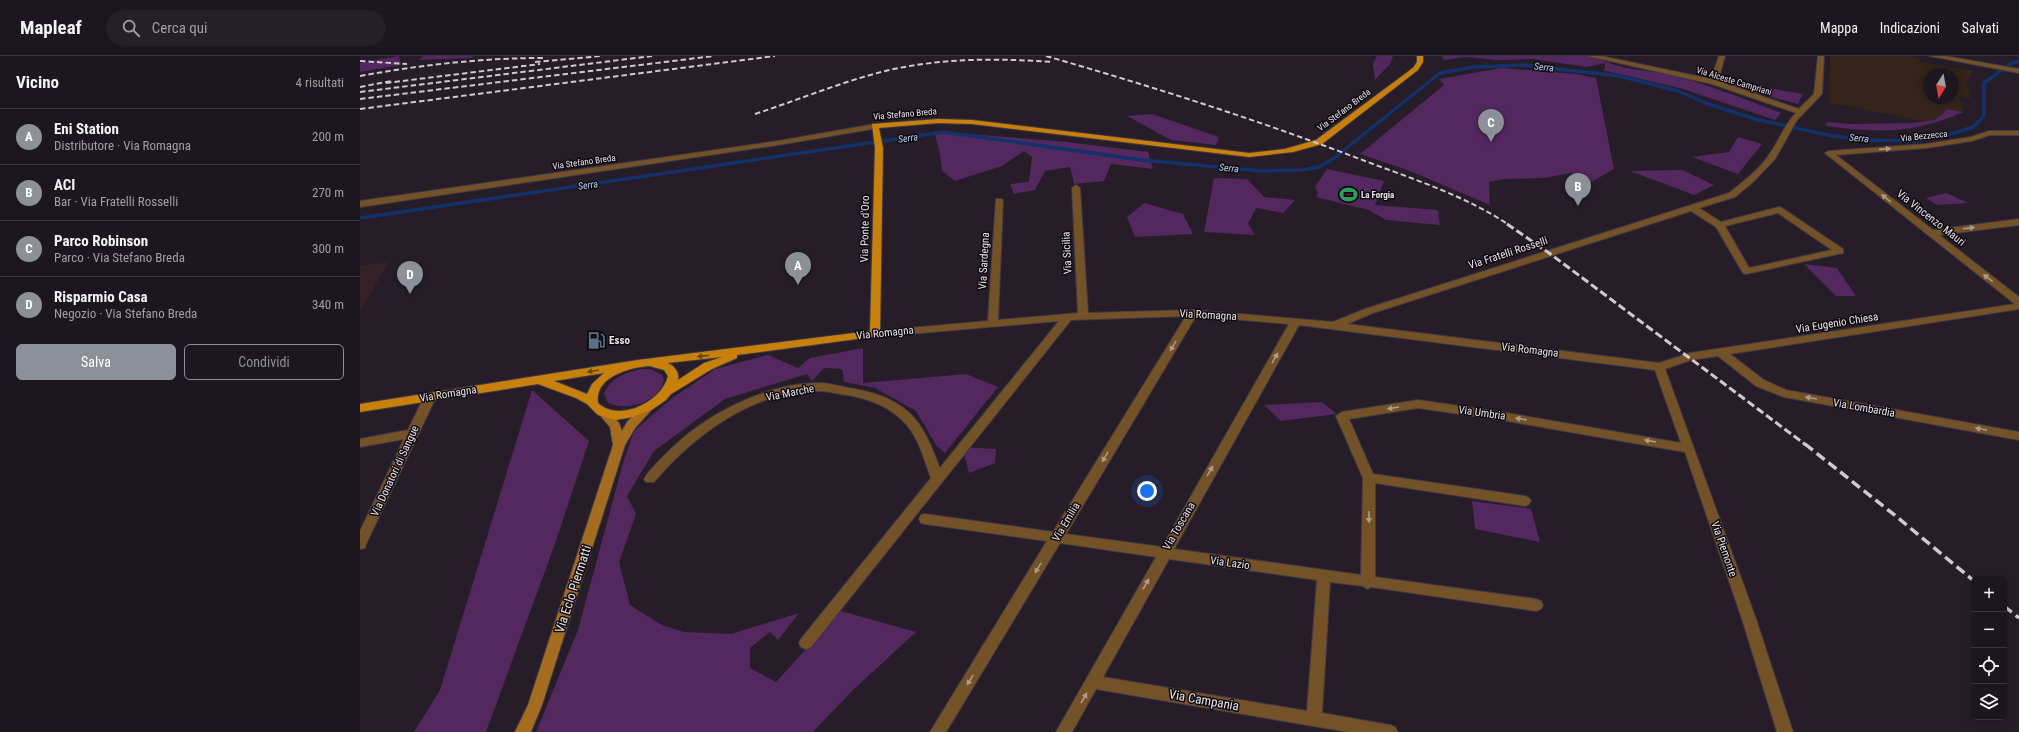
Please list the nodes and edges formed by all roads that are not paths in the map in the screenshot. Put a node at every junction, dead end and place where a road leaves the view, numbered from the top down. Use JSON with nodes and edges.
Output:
{"nodes":[{"id":1,"x":1420,"y":56,"type":"edge"},
{"id":2,"x":1591,"y":56,"type":"edge"},
{"id":3,"x":1722,"y":56,"type":"edge"},
{"id":4,"x":1821,"y":56,"type":"edge"},
{"id":5,"x":1937,"y":56,"type":"edge"},
{"id":6,"x":2019,"y":71,"type":"edge"},
{"id":7,"x":1714,"y":82,"type":"junction"},
{"id":8,"x":1801,"y":112,"type":"junction"},
{"id":9,"x":875,"y":126,"type":"junction"},
{"id":10,"x":2019,"y":133,"type":"edge"},
{"id":11,"x":1829,"y":153,"type":"joint"},
{"id":12,"x":1076,"y":188,"type":"dead end"},
{"id":13,"x":999,"y":201,"type":"dead end"},
{"id":14,"x":360,"y":204,"type":"edge"},
{"id":15,"x":1692,"y":208,"type":"junction"},
{"id":16,"x":2019,"y":222,"type":"edge"},
{"id":17,"x":1720,"y":225,"type":"junction"},
{"id":18,"x":1930,"y":233,"type":"junction"},
{"id":19,"x":2019,"y":302,"type":"edge"},
{"id":20,"x":2019,"y":306,"type":"edge"},
{"id":21,"x":1193,"y":313,"type":"junction"},
{"id":22,"x":1083,"y":316,"type":"junction"},
{"id":23,"x":1067,"y":318,"type":"junction"},
{"id":24,"x":1296,"y":322,"type":"junction"},
{"id":25,"x":993,"y":323,"type":"junction"},
{"id":26,"x":1333,"y":326,"type":"junction"},
{"id":27,"x":875,"y":334,"type":"junction"},
{"id":28,"x":756,"y":349,"type":"junction"},
{"id":29,"x":1721,"y":353,"type":"junction"},
{"id":30,"x":650,"y":362,"type":"junction"},
{"id":31,"x":631,"y":365,"type":"junction"},
{"id":32,"x":1659,"y":367,"type":"junction"},
{"id":33,"x":536,"y":381,"type":"junction"},
{"id":34,"x":670,"y":390,"type":"junction"},
{"id":35,"x":430,"y":397,"type":"junction"},
{"id":36,"x":592,"y":402,"type":"junction"},
{"id":37,"x":648,"y":407,"type":"junction"},
{"id":38,"x":360,"y":408,"type":"edge"},
{"id":39,"x":604,"y":413,"type":"junction"},
{"id":40,"x":411,"y":434,"type":"junction"},
{"id":41,"x":2019,"y":436,"type":"edge"},
{"id":42,"x":360,"y":442,"type":"edge"},
{"id":43,"x":618,"y":445,"type":"junction"},
{"id":44,"x":1688,"y":448,"type":"junction"},
{"id":45,"x":937,"y":478,"type":"junction"},
{"id":46,"x":1369,"y":478,"type":"junction"},
{"id":47,"x":650,"y":479,"type":"dead end"},
{"id":48,"x":1525,"y":501,"type":"dead end"},
{"id":49,"x":925,"y":519,"type":"dead end"},
{"id":50,"x":1057,"y":537,"type":"junction"},
{"id":51,"x":360,"y":544,"type":"edge"},
{"id":52,"x":1164,"y":553,"type":"junction"},
{"id":53,"x":1324,"y":576,"type":"junction"},
{"id":54,"x":1368,"y":583,"type":"junction"},
{"id":55,"x":1536,"y":605,"type":"dead end"},
{"id":56,"x":806,"y":642,"type":"dead end"},
{"id":57,"x":1094,"y":682,"type":"junction"},
{"id":58,"x":1314,"y":719,"type":"junction"},
{"id":59,"x":523,"y":732,"type":"edge"},
{"id":60,"x":938,"y":732,"type":"edge"},
{"id":61,"x":1064,"y":732,"type":"edge"},
{"id":62,"x":1390,"y":732,"type":"edge"},
{"id":63,"x":1785,"y":732,"type":"edge"}],
"edges":[{"from":1,"to":9,"type":"main road","name":"Via Stefano Breda"},
{"from":2,"to":7,"type":"street","name":"Via Alceste Campriani"},
{"from":3,"to":7,"type":"street"},
{"from":4,"to":8,"type":"street","name":"Via Fratelli Rosselli"},
{"from":5,"to":6,"type":"street"},
{"from":7,"to":8,"type":"street","name":"Via Alceste Campriani"},
{"from":8,"to":15,"type":"street","name":"Via Fratelli Rosselli"},
{"from":9,"to":14,"type":"street","name":"Via Stefano Breda"},
{"from":9,"to":27,"type":"main road","name":"Via Ponte d'Oro"},
{"from":11,"to":10,"type":"street","name":"Via Bezzecca","one_way":true},
{"from":18,"to":11,"type":"street","name":"Via Vincenzo Mauri","one_way":true},
{"from":12,"to":22,"type":"street","name":"Via Sicilia"},
{"from":13,"to":25,"type":"street","name":"Via Sardegna"},
{"from":15,"to":17,"type":"street"},
{"from":15,"to":26,"type":"street","name":"Via Fratelli Rosselli"},
{"from":18,"to":16,"type":"street","one_way":true},
{"from":17,"to":17,"type":"street"},
{"from":19,"to":18,"type":"street","name":"Via Vincenzo Mauri","one_way":true},
{"from":20,"to":29,"type":"street","name":"Via Eugenio Chiesa"},
{"from":21,"to":22,"type":"street","name":"Via Romagna"},
{"from":21,"to":24,"type":"street","name":"Via Romagna"},
{"from":21,"to":50,"type":"street","name":"Via Emilia","one_way":true},
{"from":22,"to":23,"type":"street","name":"Via Romagna"},
{"from":23,"to":25,"type":"street","name":"Via Romagna"},
{"from":23,"to":45,"type":"street"},
{"from":24,"to":26,"type":"street","name":"Via Romagna"},
{"from":52,"to":24,"type":"street","name":"Via Toscana","one_way":true},
{"from":25,"to":27,"type":"street","name":"Via Romagna"},
{"from":26,"to":32,"type":"street","name":"Via Romagna"},
{"from":27,"to":28,"type":"main road","name":"Via Romagna"},
{"from":28,"to":30,"type":"main road","name":"Via Romagna","one_way":true},
{"from":28,"to":34,"type":"main road","name":"Via Romagna"},
{"from":29,"to":32,"type":"street","name":"Via Eugenio Chiesa"},
{"from":41,"to":29,"type":"street","name":"Via Lombardia","one_way":true},
{"from":30,"to":31,"type":"main road","name":"Via Romagna"},
{"from":30,"to":34,"type":"main road"},
{"from":31,"to":33,"type":"main road","name":"Via Romagna","one_way":true},
{"from":31,"to":36,"type":"main road"},
{"from":32,"to":44,"type":"street","name":"Via Piemonte"},
{"from":33,"to":35,"type":"main road","name":"Via Romagna"},
{"from":33,"to":36,"type":"main road","name":"Via Romagna"},
{"from":34,"to":37,"type":"main road","name":"Via Romagna"},
{"from":35,"to":38,"type":"main road","name":"Via Romagna"},
{"from":35,"to":40,"type":"street","name":"Via Donatori di Sangue"},
{"from":36,"to":39,"type":"main road","name":"Via Romagna"},
{"from":37,"to":39,"type":"main road","name":"Via Romagna"},
{"from":37,"to":43,"type":"main road","name":"Via Eclo Piermatti"},
{"from":39,"to":43,"type":"main road","name":"Via Eclo Piermatti"},
{"from":40,"to":42,"type":"street"},
{"from":40,"to":51,"type":"street","name":"Via Donatori di Sangue"},
{"from":43,"to":59,"type":"main road","name":"Via Eclo Piermatti"},
{"from":44,"to":46,"type":"street","name":"Via Umbria","one_way":true},
{"from":44,"to":63,"type":"street","name":"Via Piemonte"},
{"from":45,"to":47,"type":"street","name":"Via Marche"},
{"from":45,"to":56,"type":"street"},
{"from":46,"to":48,"type":"street"},
{"from":46,"to":54,"type":"street","name":"Via Umbria","one_way":true},
{"from":49,"to":50,"type":"street","name":"Via Lazio"},
{"from":50,"to":52,"type":"street","name":"Via Lazio"},
{"from":50,"to":60,"type":"street","name":"Via Emilia","one_way":true},
{"from":52,"to":53,"type":"street","name":"Via Lazio"},
{"from":57,"to":52,"type":"street","name":"Via Toscana","one_way":true},
{"from":53,"to":54,"type":"street","name":"Via Lazio"},
{"from":53,"to":58,"type":"street"},
{"from":54,"to":55,"type":"street","name":"Via Lazio"},
{"from":57,"to":58,"type":"street","name":"Via Campania"},
{"from":61,"to":57,"type":"street","name":"Via Toscana","one_way":true},
{"from":58,"to":62,"type":"street","name":"Via Campania"}]}
